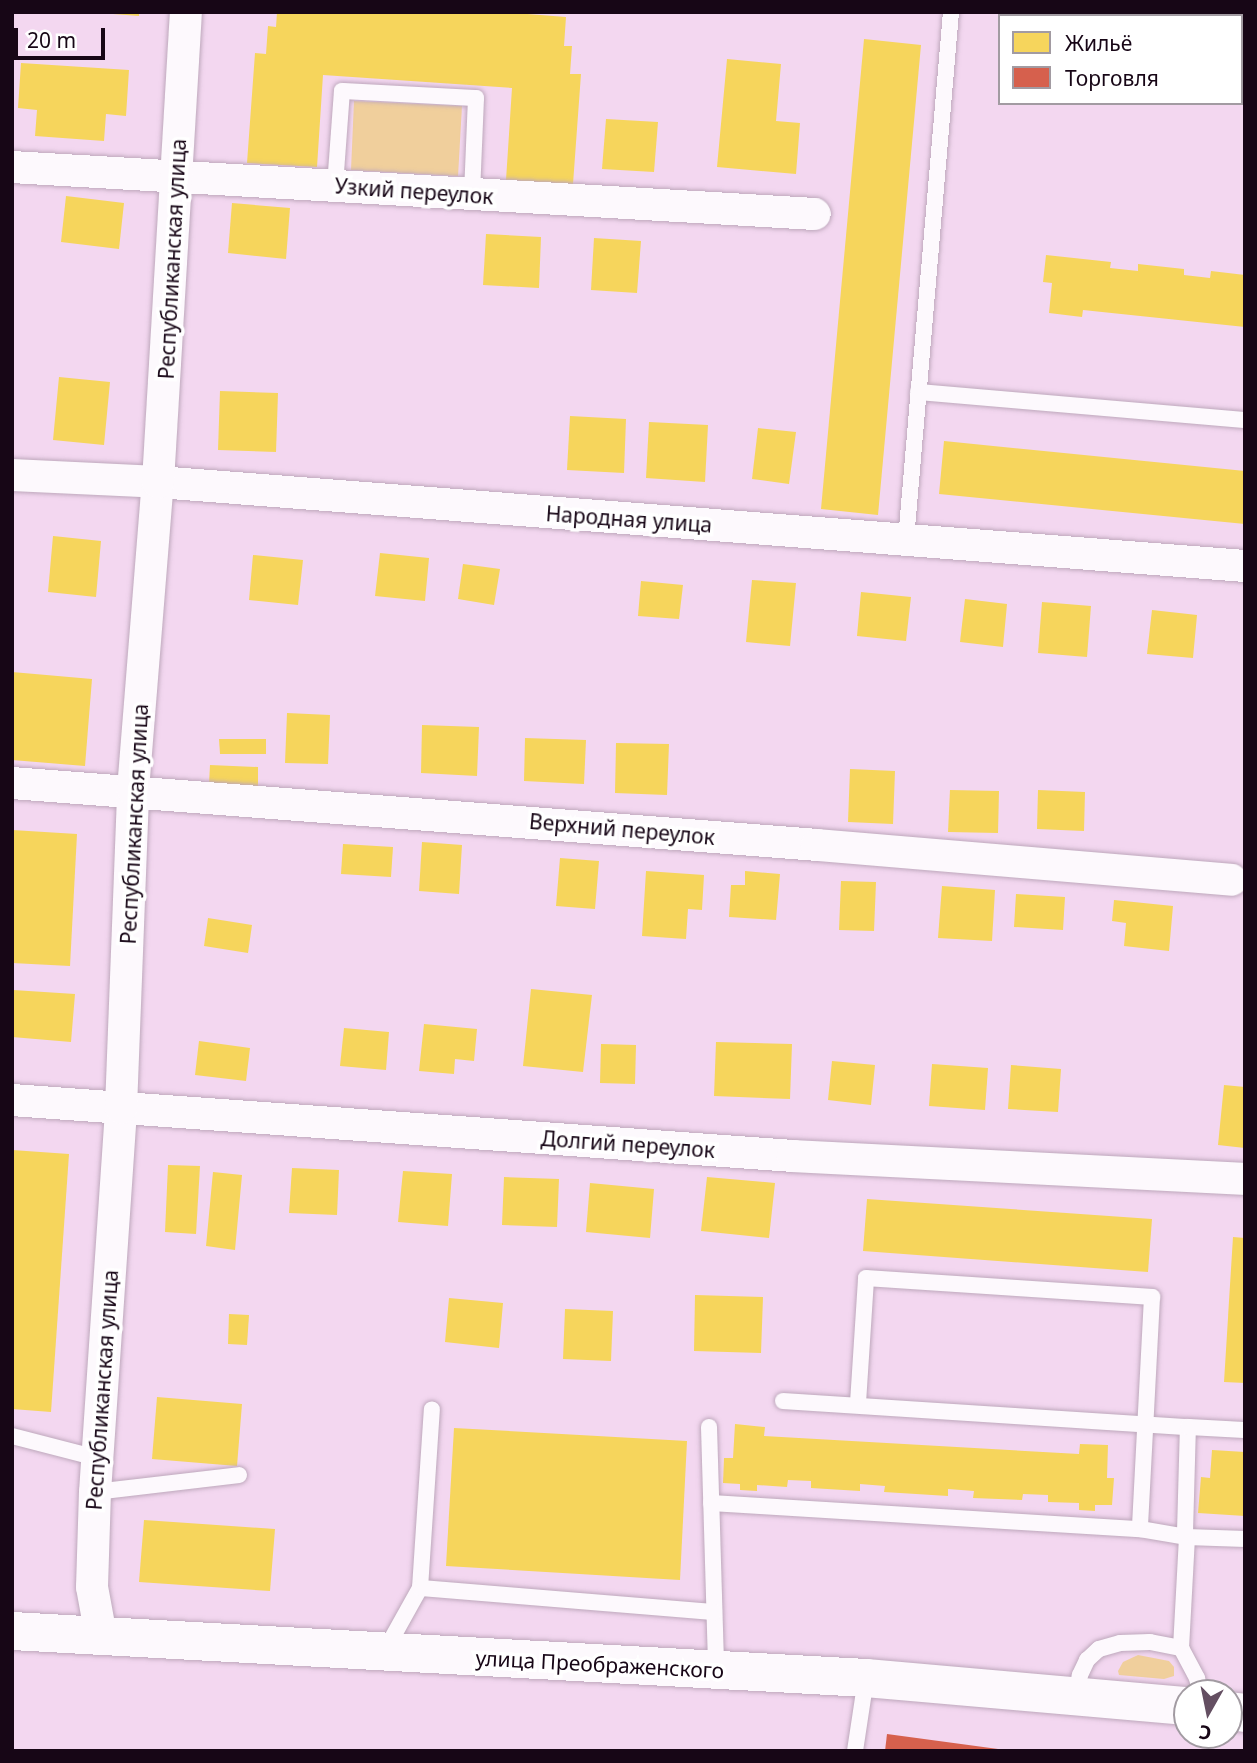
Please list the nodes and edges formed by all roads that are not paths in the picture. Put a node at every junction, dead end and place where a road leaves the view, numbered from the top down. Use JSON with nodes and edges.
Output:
{"nodes":[{"id":1,"x":186,"y":12,"type":"edge"},
{"id":2,"x":951,"y":12,"type":"edge"},
{"id":3,"x":12,"y":167,"type":"edge"},
{"id":4,"x":177,"y":178,"type":"junction"},
{"id":5,"x":335,"y":186,"type":"junction"},
{"id":6,"x":472,"y":195,"type":"junction"},
{"id":7,"x":815,"y":214,"type":"dead end"},
{"id":8,"x":918,"y":392,"type":"junction"},
{"id":9,"x":1245,"y":419,"type":"edge"},
{"id":10,"x":12,"y":475,"type":"edge"},
{"id":11,"x":158,"y":482,"type":"junction"},
{"id":12,"x":906,"y":540,"type":"junction"},
{"id":13,"x":1245,"y":566,"type":"edge"},
{"id":14,"x":12,"y":783,"type":"edge"},
{"id":15,"x":133,"y":790,"type":"junction"},
{"id":16,"x":1232,"y":880,"type":"dead end"},
{"id":17,"x":12,"y":1100,"type":"edge"},
{"id":18,"x":121,"y":1108,"type":"junction"},
{"id":19,"x":1245,"y":1179,"type":"edge"},
{"id":20,"x":783,"y":1401,"type":"dead end"},
{"id":21,"x":858,"y":1403,"type":"junction"},
{"id":22,"x":432,"y":1409,"type":"dead end"},
{"id":23,"x":1146,"y":1425,"type":"junction"},
{"id":24,"x":709,"y":1427,"type":"dead end"},
{"id":25,"x":1188,"y":1427,"type":"junction"},
{"id":26,"x":1245,"y":1430,"type":"edge"},
{"id":27,"x":12,"y":1436,"type":"edge"},
{"id":28,"x":97,"y":1458,"type":"junction"},
{"id":29,"x":239,"y":1475,"type":"dead end"},
{"id":30,"x":95,"y":1492,"type":"junction"},
{"id":31,"x":711,"y":1503,"type":"junction"},
{"id":32,"x":1140,"y":1529,"type":"junction"},
{"id":33,"x":1187,"y":1537,"type":"junction"},
{"id":34,"x":1245,"y":1539,"type":"edge"},
{"id":35,"x":420,"y":1588,"type":"junction"},
{"id":36,"x":714,"y":1612,"type":"junction"},
{"id":37,"x":12,"y":1631,"type":"edge"},
{"id":38,"x":100,"y":1636,"type":"junction"},
{"id":39,"x":1181,"y":1648,"type":"junction"},
{"id":40,"x":384,"y":1652,"type":"junction"},
{"id":41,"x":716,"y":1670,"type":"junction"},
{"id":42,"x":866,"y":1678,"type":"junction"},
{"id":43,"x":1197,"y":1679,"type":"edge"},
{"id":44,"x":1076,"y":1699,"type":"junction"},
{"id":45,"x":1173,"y":1705,"type":"edge"},
{"id":46,"x":855,"y":1751,"type":"edge"}],
"edges":[{"from":1,"to":4,"type":"street","name":"Республиканская улица"},
{"from":2,"to":8,"type":"lane"},
{"from":3,"to":4,"type":"street","name":"Узкий переулок"},
{"from":4,"to":5,"type":"street","name":"Узкий переулок"},
{"from":4,"to":11,"type":"street","name":"Республиканская улица"},
{"from":5,"to":6,"type":"street","name":"Узкий переулок"},
{"from":5,"to":6,"type":"lane"},
{"from":6,"to":7,"type":"street","name":"Узкий переулок"},
{"from":8,"to":9,"type":"lane"},
{"from":8,"to":12,"type":"lane"},
{"from":10,"to":11,"type":"street","name":"Народная улица"},
{"from":11,"to":12,"type":"street","name":"Народная улица"},
{"from":11,"to":15,"type":"street","name":"Республиканская улица"},
{"from":12,"to":13,"type":"street","name":"Народная улица"},
{"from":14,"to":15,"type":"street","name":"Верхний переулок"},
{"from":15,"to":16,"type":"street","name":"Верхний переулок"},
{"from":15,"to":18,"type":"street","name":"Республиканская улица"},
{"from":17,"to":18,"type":"street","name":"Долгий переулок"},
{"from":18,"to":19,"type":"street","name":"Долгий переулок"},
{"from":18,"to":28,"type":"street","name":"Республиканская улица"},
{"from":20,"to":21,"type":"lane"},
{"from":21,"to":23,"type":"lane"},
{"from":21,"to":23,"type":"lane"},
{"from":22,"to":35,"type":"lane"},
{"from":23,"to":25,"type":"lane"},
{"from":23,"to":32,"type":"lane"},
{"from":24,"to":31,"type":"lane"},
{"from":25,"to":26,"type":"lane"},
{"from":25,"to":33,"type":"lane"},
{"from":27,"to":28,"type":"lane"},
{"from":28,"to":30,"type":"street","name":"Республиканская улица"},
{"from":29,"to":30,"type":"lane"},
{"from":30,"to":38,"type":"street","name":"Республиканская улица"},
{"from":31,"to":32,"type":"lane"},
{"from":31,"to":36,"type":"lane"},
{"from":32,"to":33,"type":"lane"},
{"from":33,"to":34,"type":"lane"},
{"from":33,"to":39,"type":"lane"},
{"from":35,"to":36,"type":"lane"},
{"from":35,"to":40,"type":"lane"},
{"from":36,"to":41,"type":"lane"},
{"from":37,"to":38,"type":"street","name":"улица Преображенского"},
{"from":38,"to":40,"type":"street","name":"улица Преображенского"},
{"from":39,"to":43,"type":"lane"},
{"from":39,"to":44,"type":"lane"},
{"from":40,"to":41,"type":"street","name":"улица Преображенского"},
{"from":41,"to":42,"type":"street","name":"улица Преображенского"},
{"from":42,"to":44,"type":"street","name":"улица Преображенского"},
{"from":42,"to":46,"type":"lane"},
{"from":44,"to":45,"type":"street","name":"улица Преображенского"}]}
